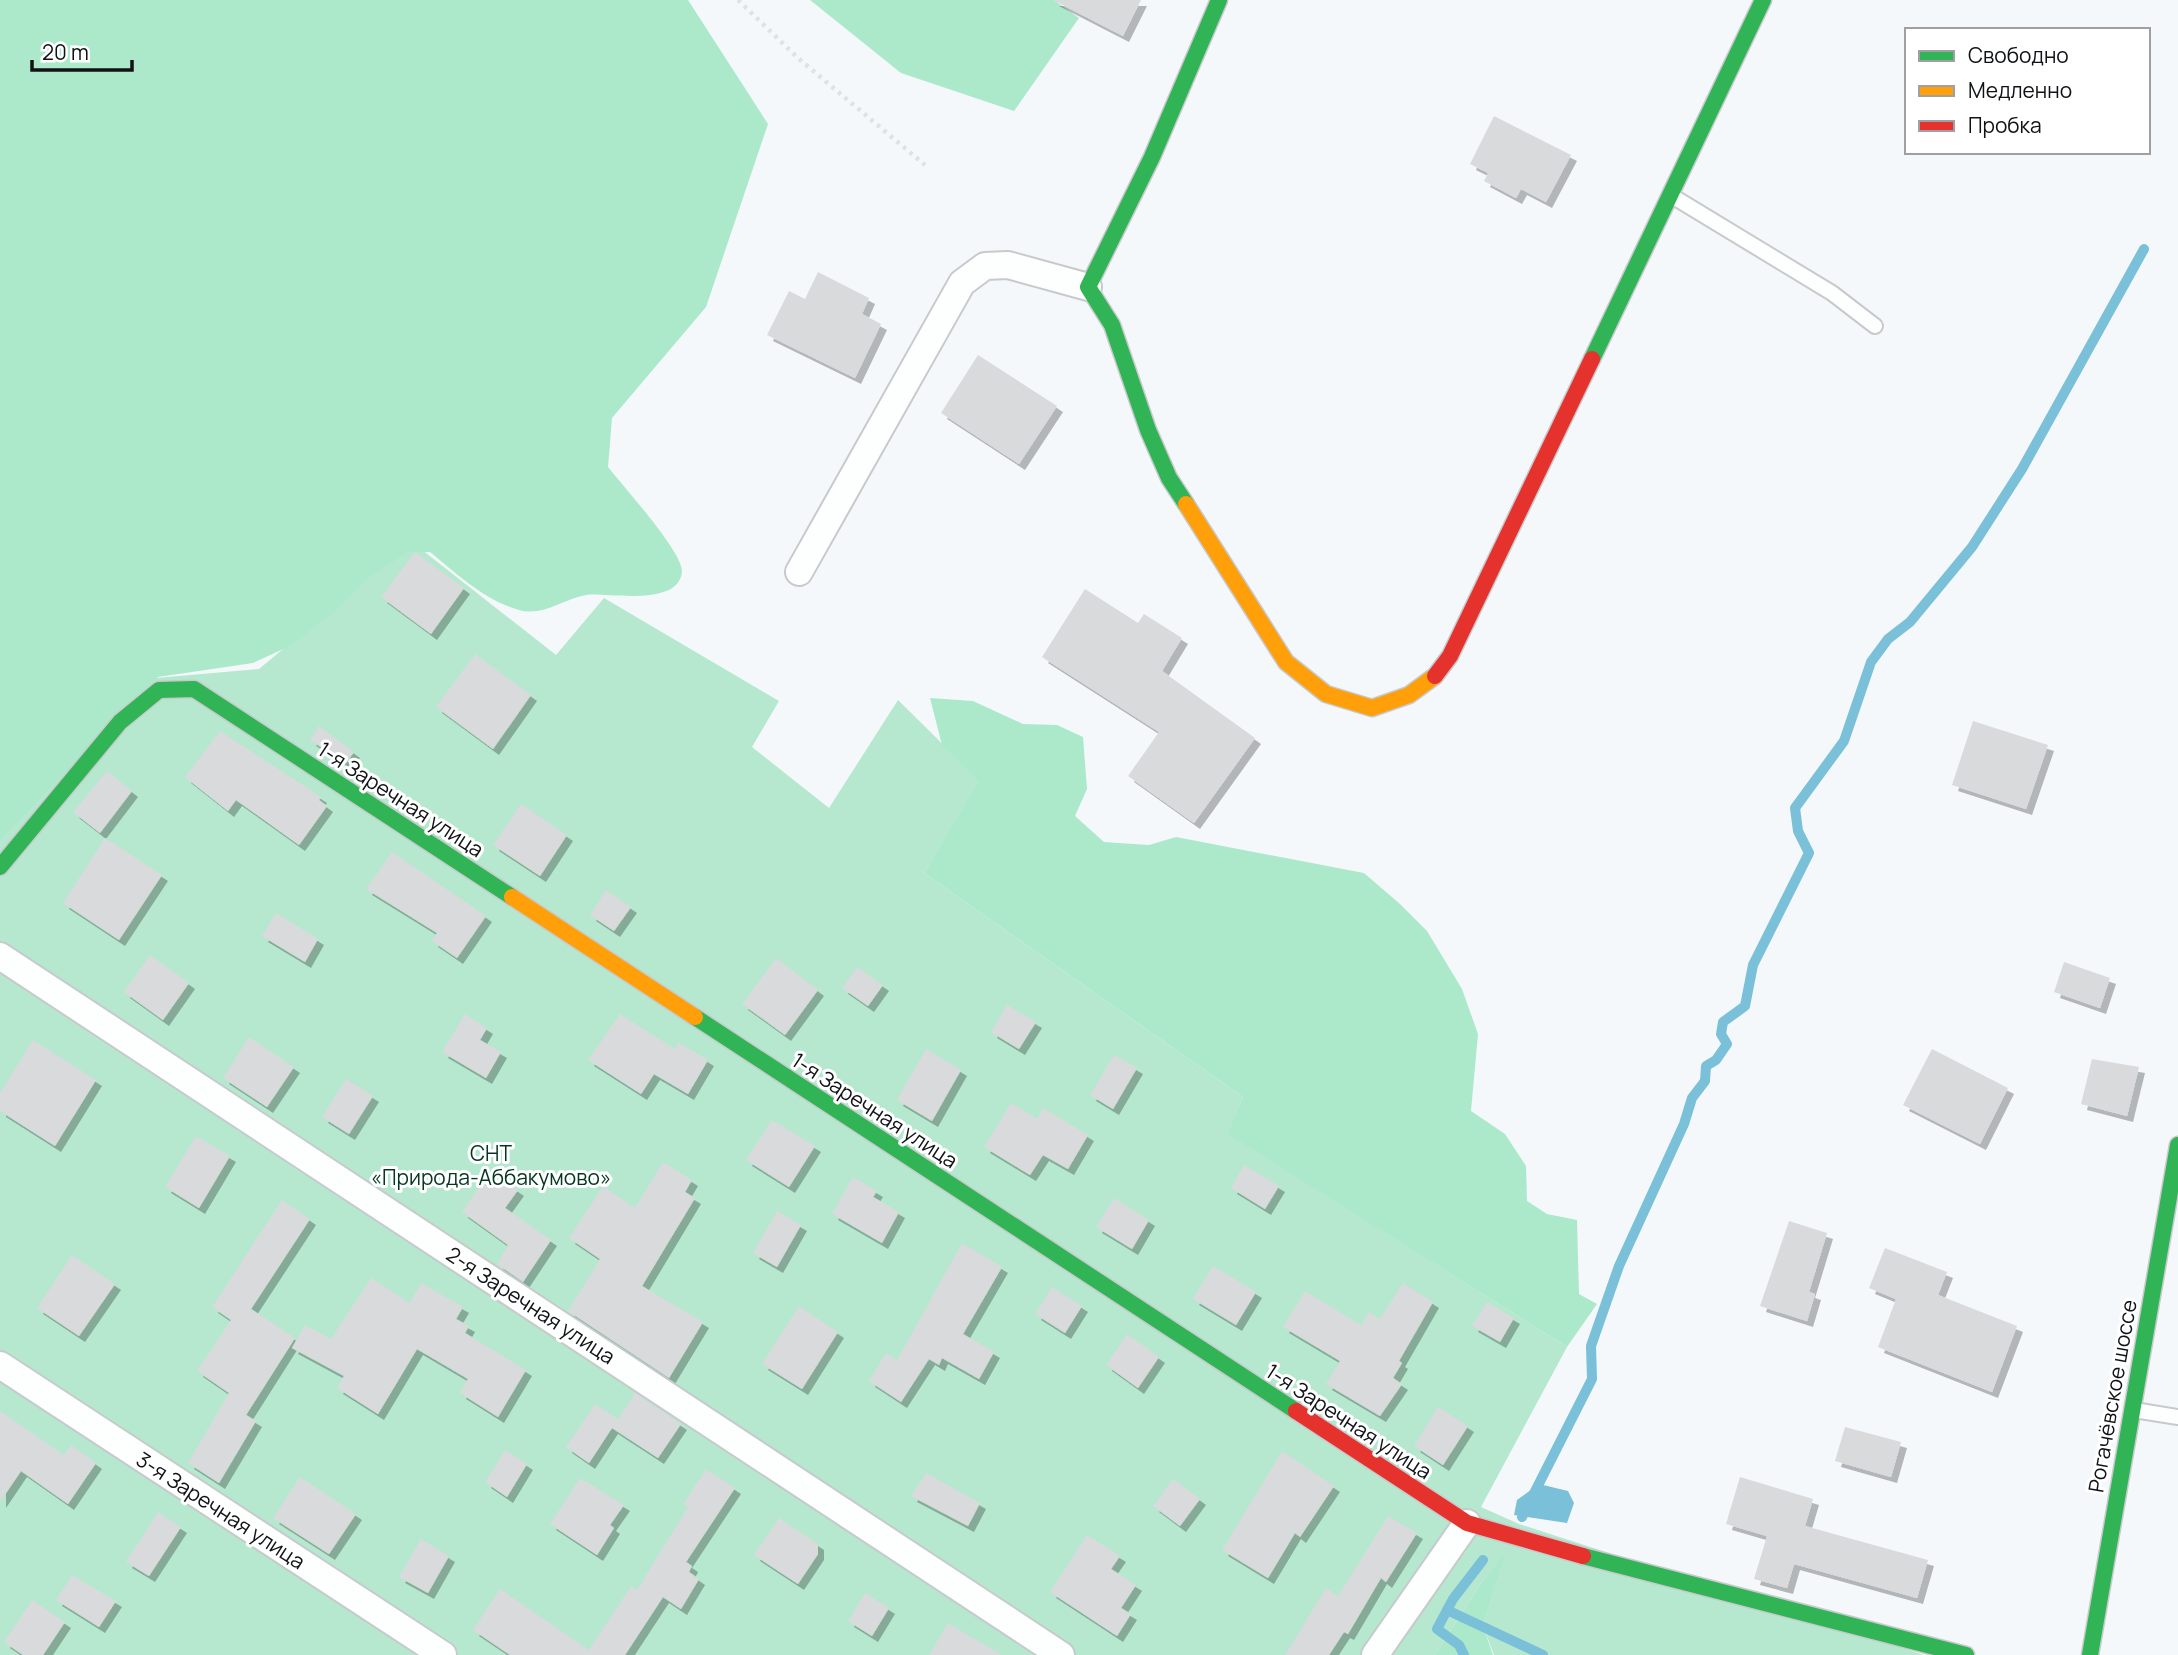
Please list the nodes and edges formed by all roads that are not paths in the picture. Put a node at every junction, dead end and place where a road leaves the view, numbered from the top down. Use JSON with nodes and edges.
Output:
{"nodes":[{"id":1,"x":1219,"y":0,"type":"edge"},
{"id":2,"x":1763,"y":0,"type":"edge"},
{"id":3,"x":1670,"y":195,"type":"junction"},
{"id":4,"x":1088,"y":287,"type":"junction"},
{"id":5,"x":1875,"y":326,"type":"dead end"},
{"id":6,"x":799,"y":572,"type":"dead end"},
{"id":7,"x":0,"y":867,"type":"edge"},
{"id":8,"x":0,"y":956,"type":"edge"},
{"id":9,"x":2178,"y":1145,"type":"edge"},
{"id":10,"x":0,"y":1366,"type":"edge"},
{"id":11,"x":2131,"y":1410,"type":"junction"},
{"id":12,"x":2178,"y":1417,"type":"edge"},
{"id":13,"x":1467,"y":1523,"type":"junction"},
{"id":14,"x":443,"y":1655,"type":"edge"},
{"id":15,"x":1061,"y":1655,"type":"edge"},
{"id":16,"x":1374,"y":1655,"type":"edge"},
{"id":17,"x":1966,"y":1655,"type":"edge"},
{"id":18,"x":2090,"y":1655,"type":"edge"}],
"edges":[{"from":1,"to":4,"type":"street"},
{"from":2,"to":3,"type":"street"},
{"from":3,"to":4,"type":"street"},
{"from":3,"to":5,"type":"lane"},
{"from":4,"to":6,"type":"street"},
{"from":7,"to":13,"type":"street","name":"1-я Заречная улица"},
{"from":8,"to":15,"type":"street","name":"2-я Заречная улица"},
{"from":9,"to":11,"type":"street","name":"Рогачёвское шоссе"},
{"from":10,"to":14,"type":"street","name":"3-я Заречная улица"},
{"from":11,"to":12,"type":"lane"},
{"from":11,"to":18,"type":"street","name":"Рогачёвское шоссе"},
{"from":13,"to":16,"type":"street"},
{"from":13,"to":17,"type":"street","name":"1-я Заречная улица"}]}
